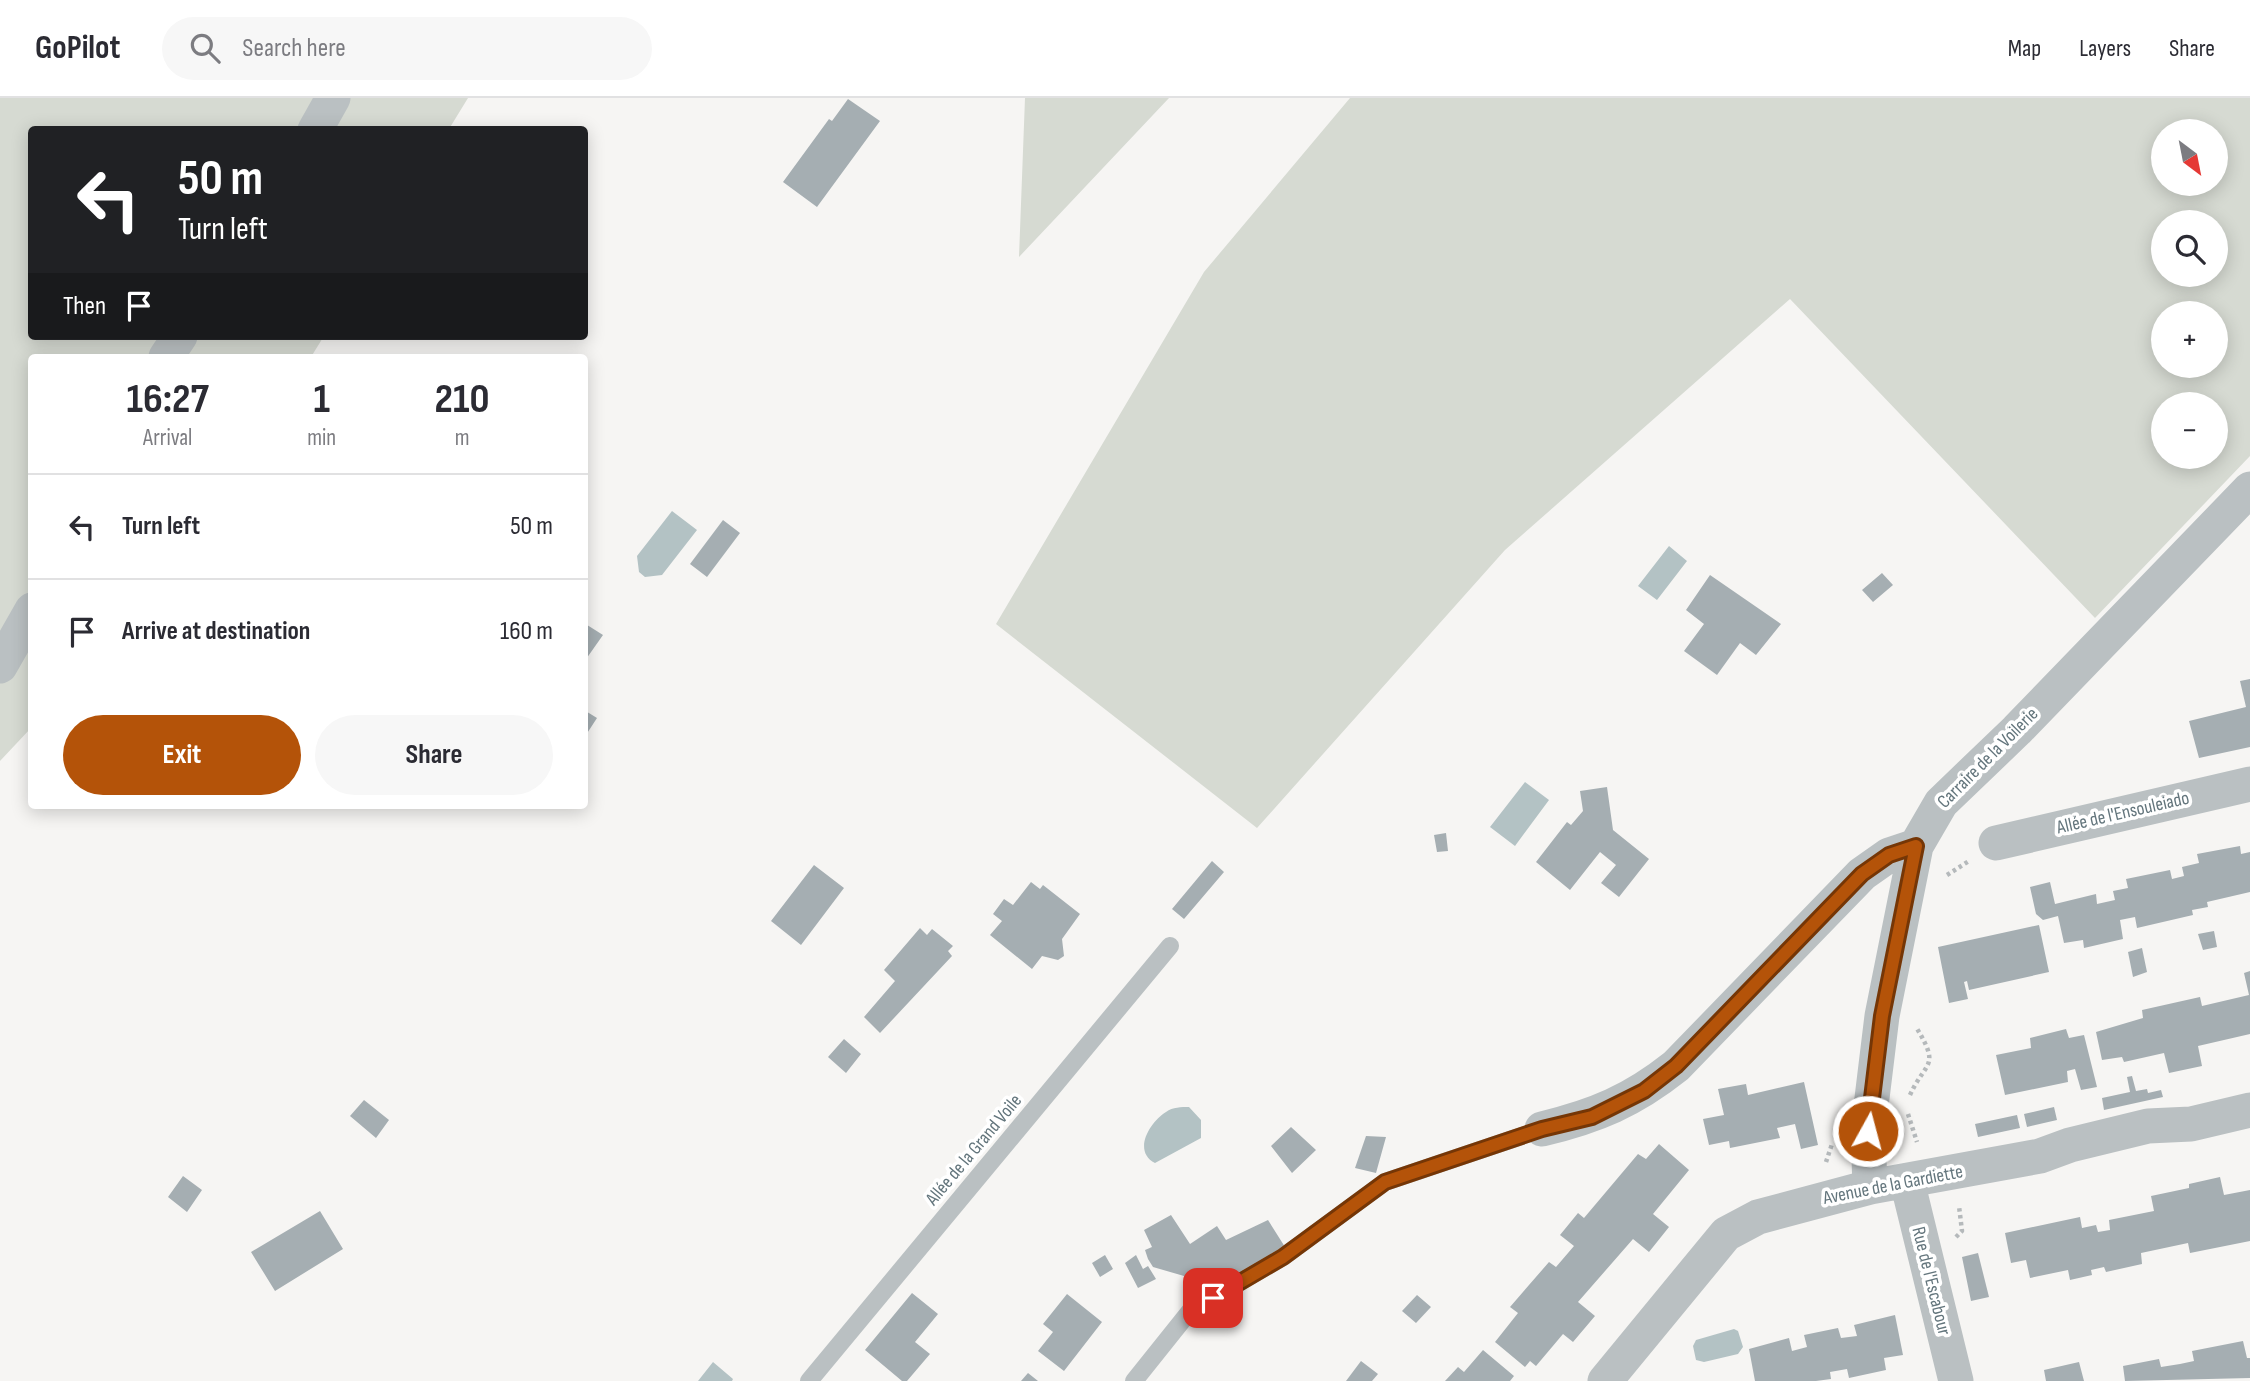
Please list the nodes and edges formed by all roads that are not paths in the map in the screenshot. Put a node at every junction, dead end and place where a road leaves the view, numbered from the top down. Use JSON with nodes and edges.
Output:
{"nodes":[{"id":1,"x":333,"y":98,"type":"edge"},
{"id":2,"x":317,"y":126,"type":"edge"},
{"id":3,"x":2250,"y":489,"type":"edge"},
{"id":4,"x":28,"y":617,"type":"edge"},
{"id":5,"x":0,"y":666,"type":"edge"},
{"id":6,"x":2250,"y":784,"type":"edge"},
{"id":7,"x":1996,"y":843,"type":"dead end"},
{"id":8,"x":1916,"y":846,"type":"junction"},
{"id":9,"x":1170,"y":946,"type":"dead end"},
{"id":10,"x":2250,"y":1110,"type":"edge"},
{"id":11,"x":1542,"y":1129,"type":"joint"},
{"id":12,"x":1907,"y":1181,"type":"junction"},
{"id":13,"x":1870,"y":1186,"type":"junction"},
{"id":14,"x":809,"y":1381,"type":"edge"},
{"id":15,"x":1134,"y":1381,"type":"edge"},
{"id":16,"x":1605,"y":1381,"type":"edge"},
{"id":17,"x":1956,"y":1381,"type":"edge"}],
"edges":[{"from":1,"to":2,"type":"street"},
{"from":3,"to":8,"type":"street","name":"Carraire de la Voilerie"},
{"from":4,"to":5,"type":"street"},
{"from":6,"to":7,"type":"street","name":"Allée de l'Ensouleiado"},
{"from":8,"to":11,"type":"street"},
{"from":8,"to":13,"type":"street","name":"Carraire de la Voilerie"},
{"from":9,"to":14,"type":"lane","name":"Allée de la Grand Voile"},
{"from":10,"to":12,"type":"street","name":"Avenue de la Gardiette"},
{"from":11,"to":15,"type":"lane"},
{"from":12,"to":13,"type":"street","name":"Avenue de la Gardiette"},
{"from":12,"to":17,"type":"street","name":"Rue de l'Escabour"},
{"from":13,"to":16,"type":"street","name":"Avenue de la Gardiette"}]}
